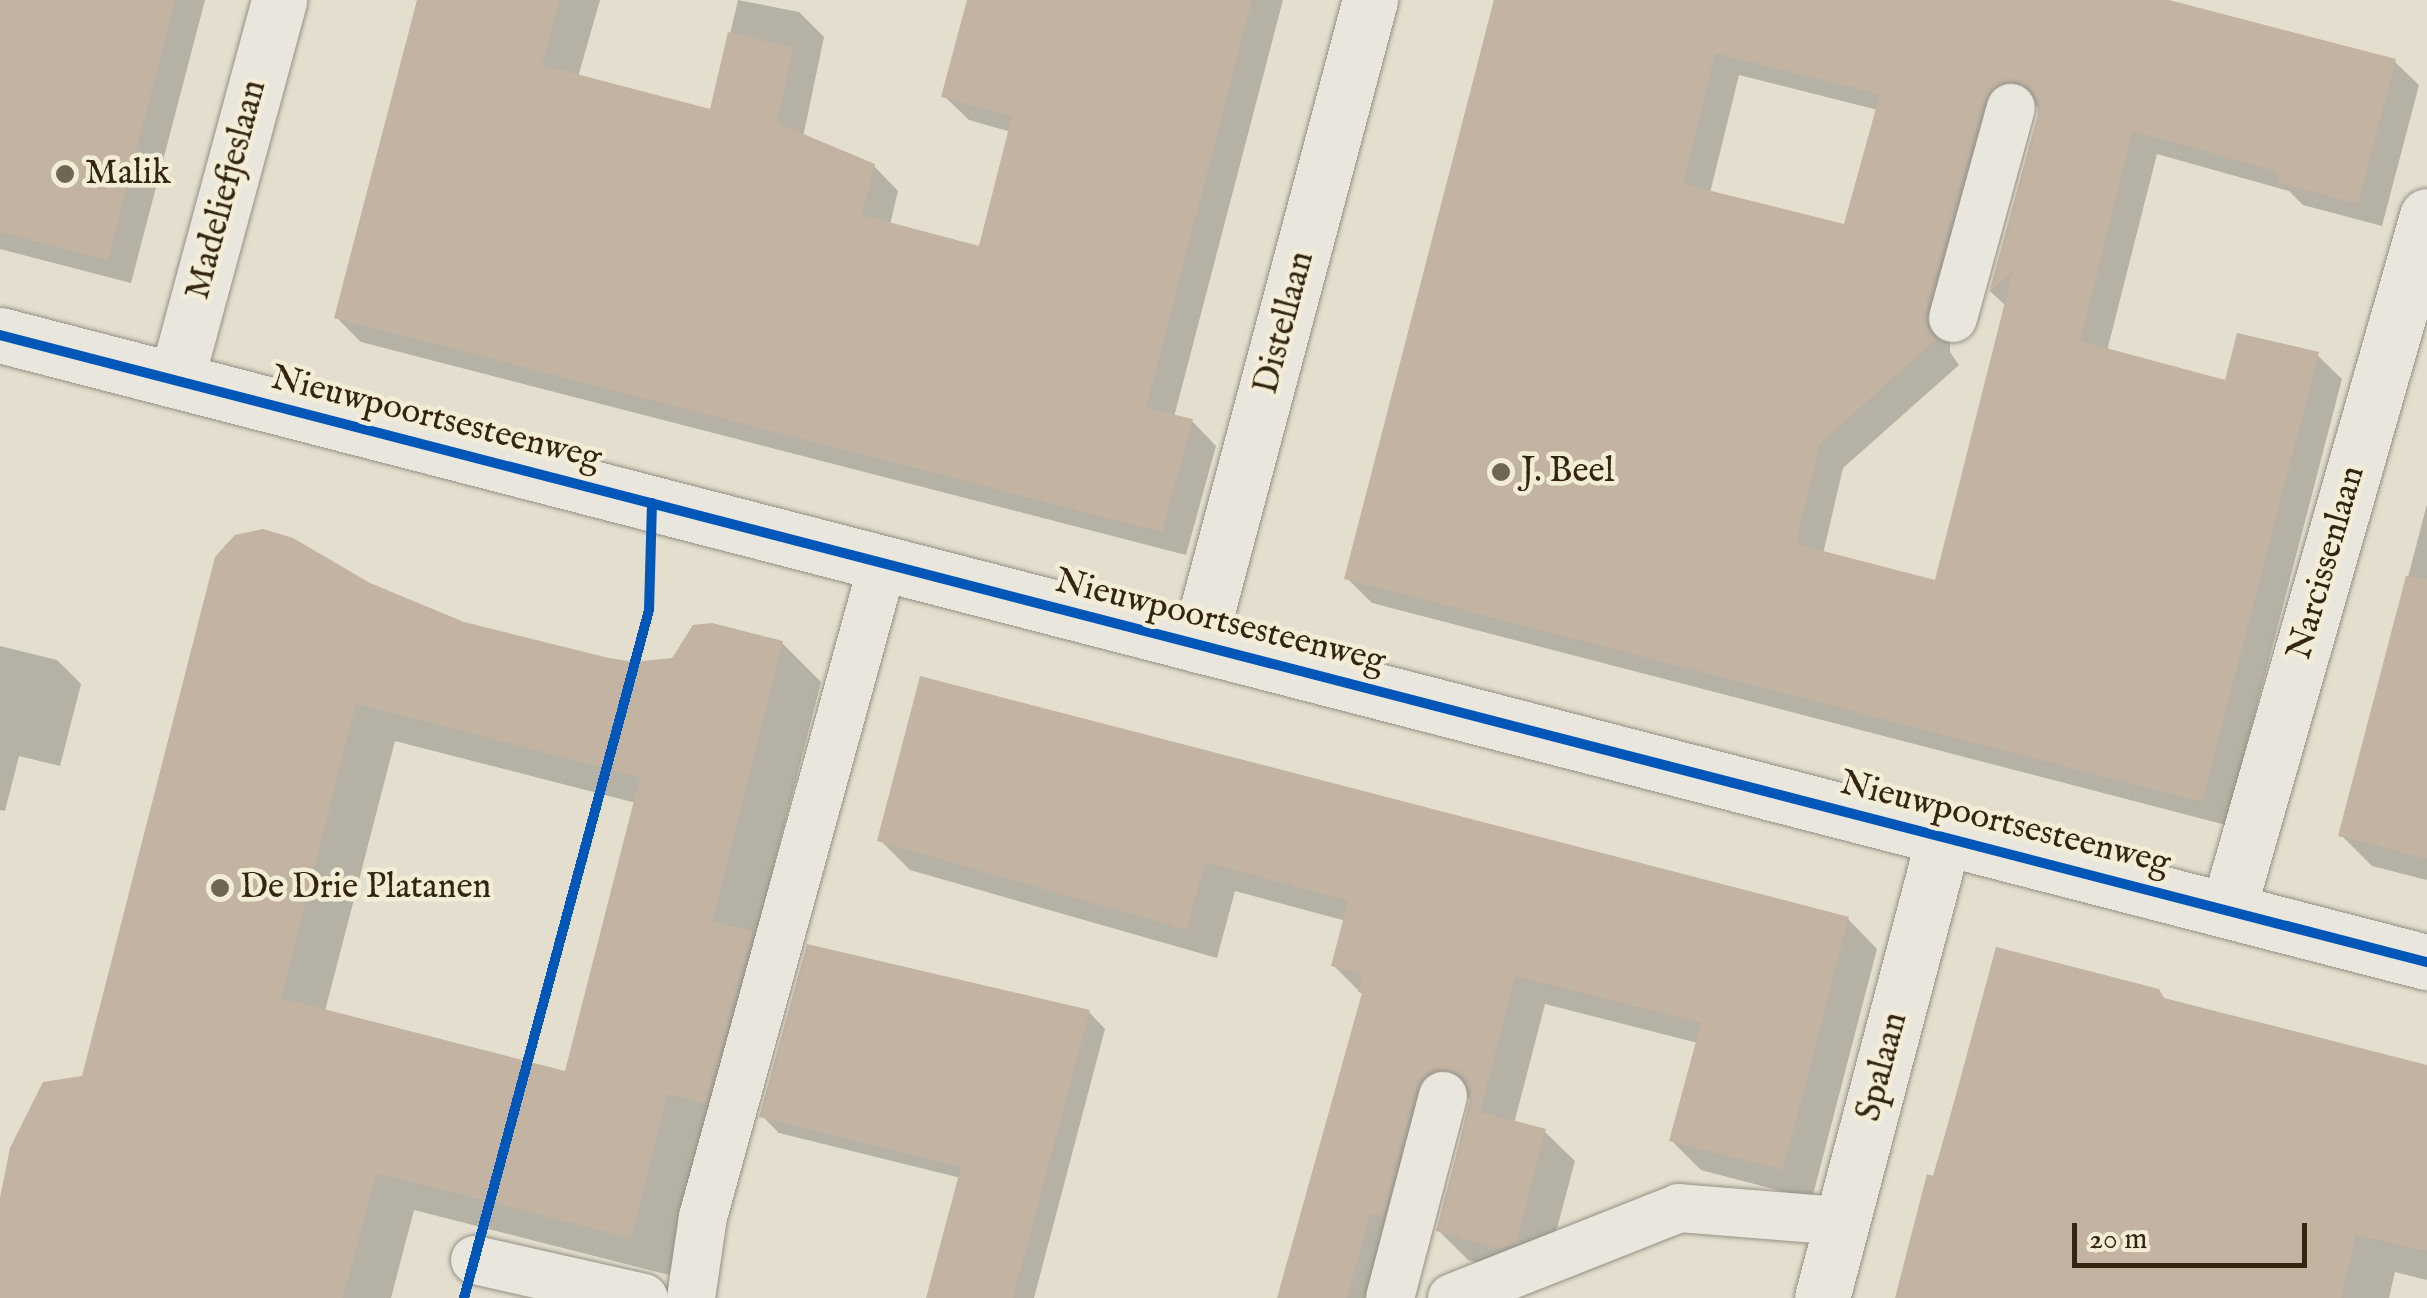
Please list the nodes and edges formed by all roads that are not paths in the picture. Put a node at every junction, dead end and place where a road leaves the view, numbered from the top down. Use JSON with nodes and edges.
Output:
{"nodes":[{"id":1,"x":279,"y":0,"type":"edge"},
{"id":2,"x":1370,"y":0,"type":"edge"},
{"id":3,"x":2011,"y":108,"type":"dead end"},
{"id":4,"x":2427,"y":216,"type":"edge"},
{"id":5,"x":1953,"y":318,"type":"dead end"},
{"id":6,"x":0,"y":335,"type":"edge"},
{"id":7,"x":176,"y":380,"type":"junction"},
{"id":8,"x":883,"y":563,"type":"junction"},
{"id":9,"x":1198,"y":645,"type":"junction"},
{"id":10,"x":1944,"y":837,"type":"junction"},
{"id":11,"x":2228,"y":910,"type":"junction"},
{"id":12,"x":2427,"y":962,"type":"edge"},
{"id":13,"x":1443,"y":1096,"type":"dead end"},
{"id":14,"x":1842,"y":1221,"type":"junction"},
{"id":15,"x":475,"y":1260,"type":"dead end"},
{"id":16,"x":644,"y":1298,"type":"edge"},
{"id":17,"x":691,"y":1298,"type":"edge"},
{"id":18,"x":1390,"y":1298,"type":"edge"},
{"id":19,"x":1452,"y":1298,"type":"edge"},
{"id":20,"x":1822,"y":1298,"type":"edge"}],
"edges":[{"from":1,"to":7,"type":"main road","name":"Madeliefjeslaan"},
{"from":2,"to":9,"type":"main road","name":"Distellaan"},
{"from":3,"to":5,"type":"lane"},
{"from":4,"to":11,"type":"main road","name":"Narcissenlaan"},
{"from":6,"to":7,"type":"main road","name":"Nieuwpoortsesteenweg"},
{"from":7,"to":8,"type":"main road","name":"Nieuwpoortsesteenweg"},
{"from":8,"to":9,"type":"main road","name":"Nieuwpoortsesteenweg"},
{"from":8,"to":17,"type":"lane"},
{"from":9,"to":10,"type":"main road","name":"Nieuwpoortsesteenweg"},
{"from":10,"to":11,"type":"main road","name":"Nieuwpoortsesteenweg"},
{"from":10,"to":14,"type":"main road","name":"Spalaan"},
{"from":11,"to":12,"type":"main road","name":"Nieuwpoortsesteenweg"},
{"from":13,"to":18,"type":"lane"},
{"from":14,"to":19,"type":"lane"},
{"from":14,"to":20,"type":"main road","name":"Spalaan"},
{"from":15,"to":16,"type":"lane"}]}
